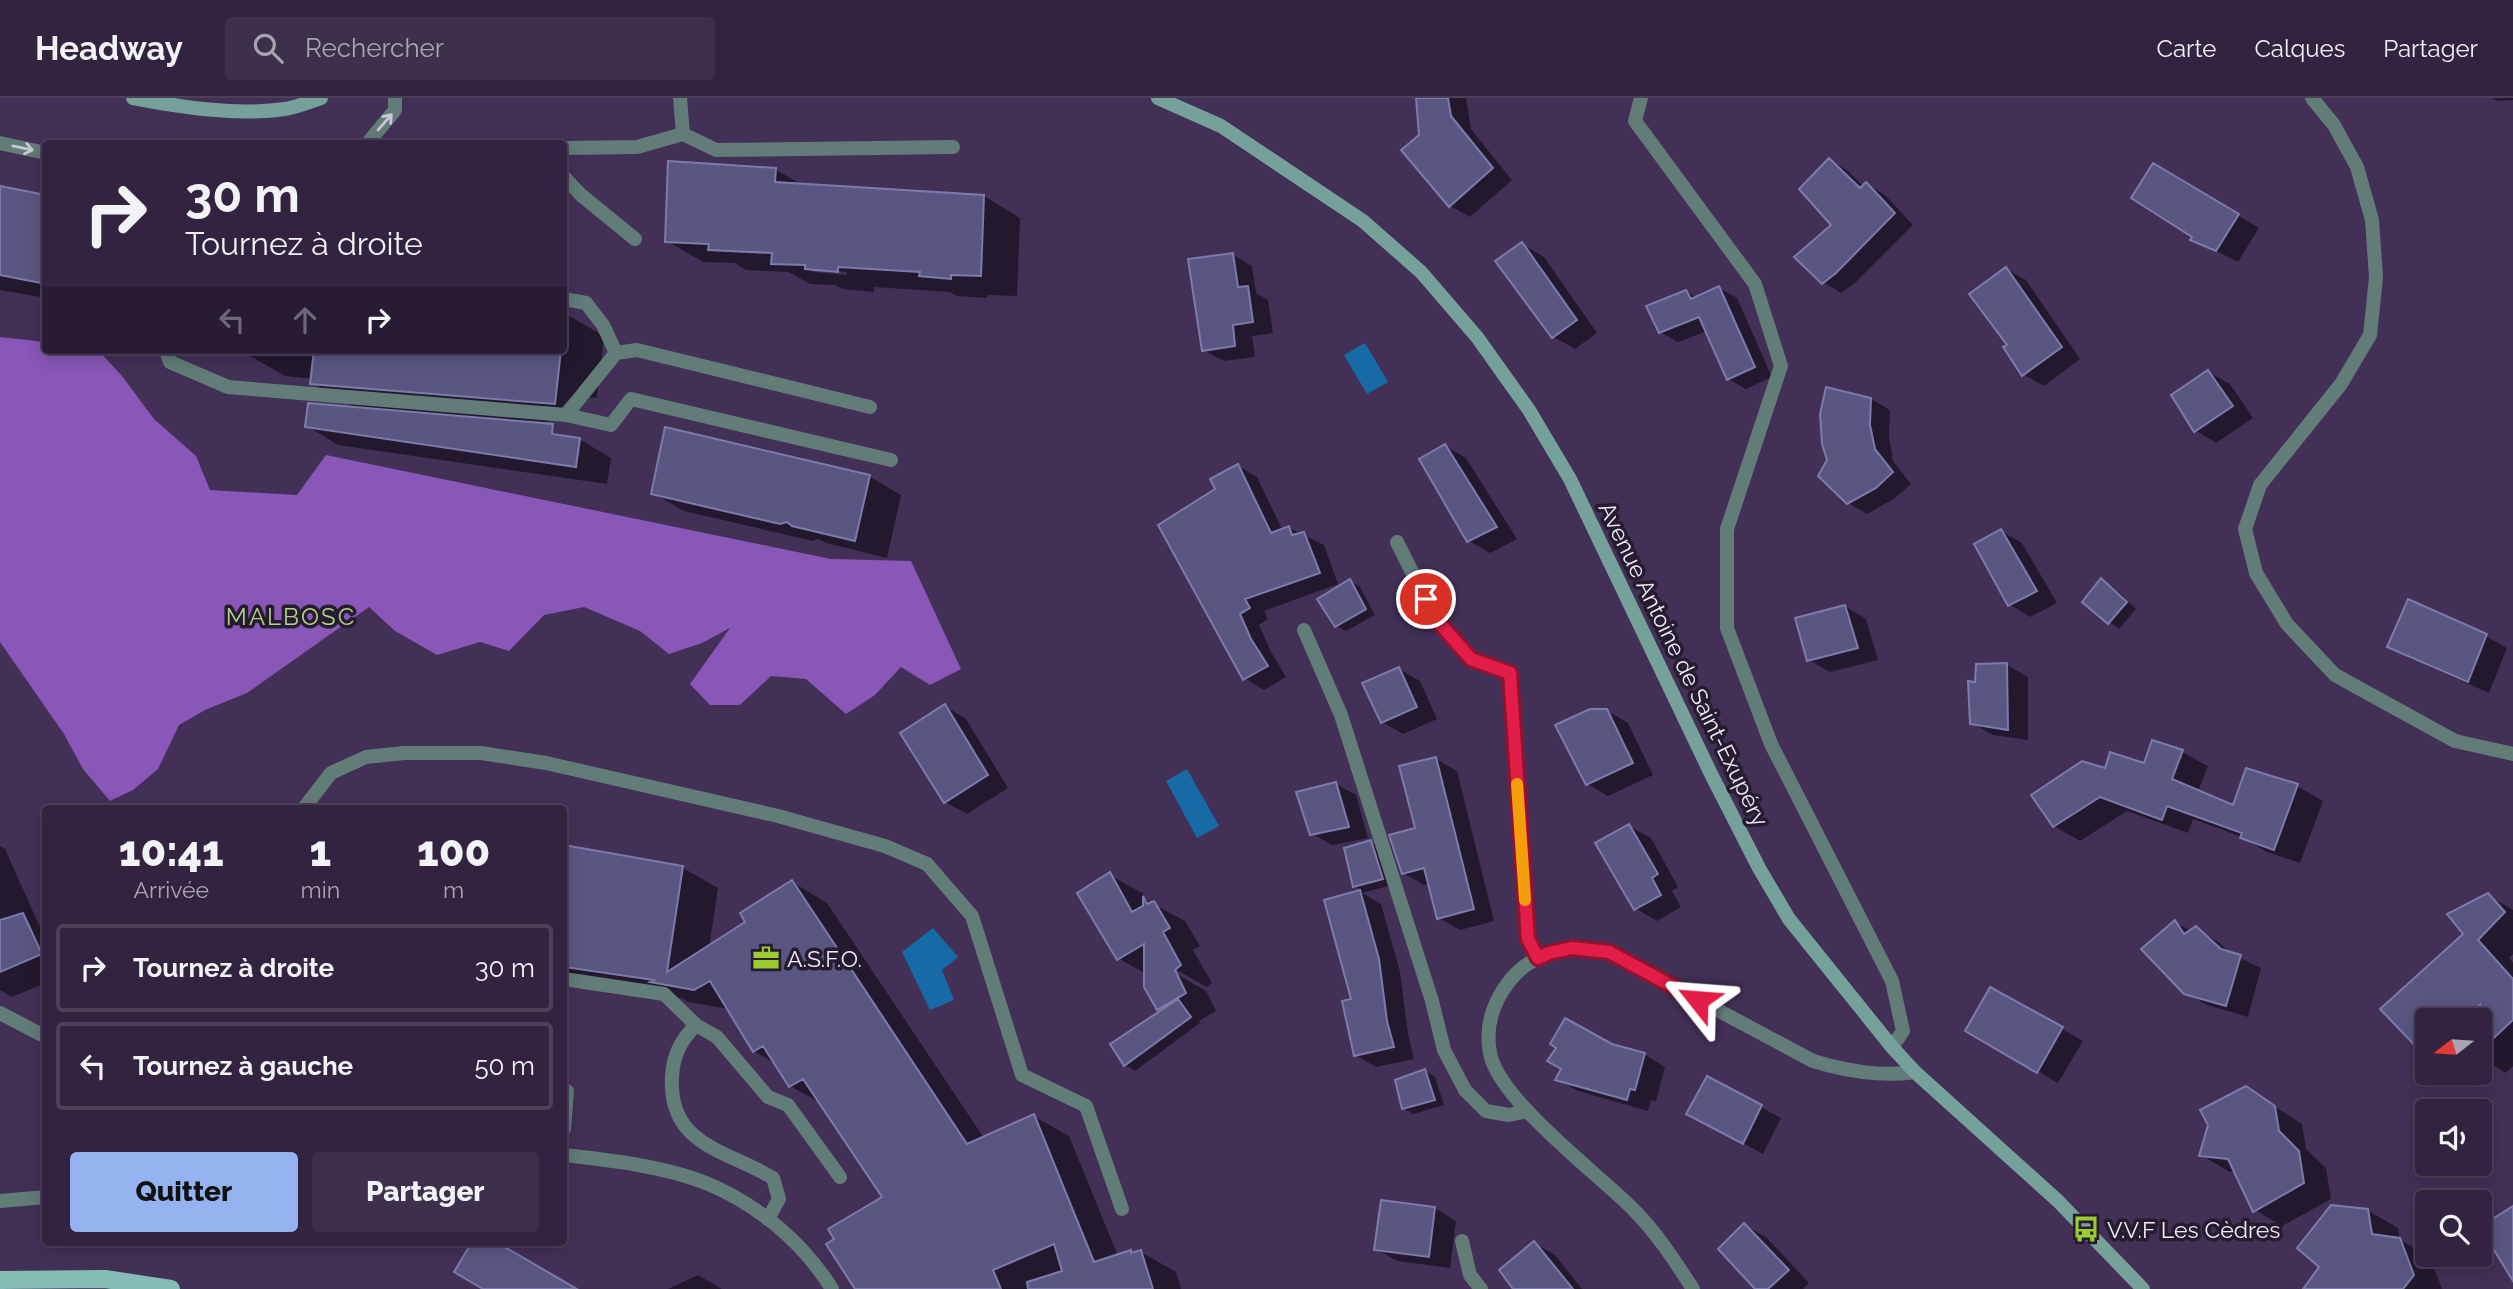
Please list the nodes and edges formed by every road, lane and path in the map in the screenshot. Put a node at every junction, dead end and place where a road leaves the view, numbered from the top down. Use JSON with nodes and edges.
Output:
{"nodes":[{"id":1,"x":134,"y":98,"type":"edge"},
{"id":2,"x":321,"y":98,"type":"edge"},
{"id":3,"x":395,"y":98,"type":"edge"},
{"id":4,"x":680,"y":98,"type":"edge"},
{"id":5,"x":1158,"y":98,"type":"edge"},
{"id":6,"x":1641,"y":98,"type":"edge"},
{"id":7,"x":2312,"y":98,"type":"edge"},
{"id":8,"x":683,"y":134,"type":"junction"},
{"id":9,"x":370,"y":140,"type":"edge"},
{"id":10,"x":0,"y":143,"type":"edge"},
{"id":11,"x":953,"y":147,"type":"dead end"},
{"id":12,"x":567,"y":148,"type":"edge"},
{"id":13,"x":42,"y":152,"type":"edge"},
{"id":14,"x":567,"y":180,"type":"edge"},
{"id":15,"x":635,"y":239,"type":"dead end"},
{"id":16,"x":567,"y":300,"type":"edge"},
{"id":17,"x":615,"y":353,"type":"junction"},
{"id":18,"x":167,"y":354,"type":"edge"},
{"id":19,"x":870,"y":407,"type":"dead end"},
{"id":20,"x":566,"y":415,"type":"junction"},
{"id":21,"x":891,"y":460,"type":"dead end"},
{"id":22,"x":1397,"y":542,"type":"dead end"},
{"id":23,"x":1304,"y":630,"type":"dead end"},
{"id":24,"x":2513,"y":754,"type":"edge"},
{"id":25,"x":306,"y":805,"type":"edge"},
{"id":26,"x":1538,"y":958,"type":"junction"},
{"id":27,"x":567,"y":979,"type":"edge"},
{"id":28,"x":0,"y":1013,"type":"edge"},
{"id":29,"x":696,"y":1025,"type":"junction"},
{"id":30,"x":42,"y":1035,"type":"edge"},
{"id":31,"x":1892,"y":1047,"type":"junction"},
{"id":32,"x":1915,"y":1072,"type":"junction"},
{"id":33,"x":1528,"y":1111,"type":"junction"},
{"id":34,"x":567,"y":1155,"type":"edge"},
{"id":35,"x":840,"y":1177,"type":"dead end"},
{"id":36,"x":42,"y":1197,"type":"edge"},
{"id":37,"x":0,"y":1201,"type":"edge"},
{"id":38,"x":1122,"y":1209,"type":"dead end"},
{"id":39,"x":768,"y":1219,"type":"junction"},
{"id":40,"x":1462,"y":1241,"type":"dead end"},
{"id":41,"x":0,"y":1280,"type":"edge"},
{"id":42,"x":171,"y":1289,"type":"edge"},
{"id":43,"x":832,"y":1289,"type":"edge"},
{"id":44,"x":1481,"y":1289,"type":"edge"},
{"id":45,"x":1693,"y":1289,"type":"edge"},
{"id":46,"x":2143,"y":1289,"type":"edge"}],
"edges":[{"from":1,"to":2,"type":"main road"},
{"from":9,"to":3,"type":"street","one_way":true},
{"from":4,"to":8,"type":"street"},
{"from":5,"to":31,"type":"main road","name":"Avenue Antoine de Saint-Exupéry"},
{"from":6,"to":31,"type":"street"},
{"from":7,"to":24,"type":"street"},
{"from":8,"to":11,"type":"street"},
{"from":8,"to":12,"type":"street"},
{"from":10,"to":13,"type":"street","one_way":true},
{"from":14,"to":15,"type":"street"},
{"from":16,"to":17,"type":"street"},
{"from":17,"to":19,"type":"street"},
{"from":17,"to":20,"type":"street"},
{"from":18,"to":20,"type":"street"},
{"from":20,"to":21,"type":"street"},
{"from":22,"to":26,"type":"street"},
{"from":23,"to":33,"type":"street"},
{"from":25,"to":38,"type":"street"},
{"from":26,"to":32,"type":"street"},
{"from":26,"to":33,"type":"street"},
{"from":27,"to":29,"type":"street"},
{"from":28,"to":30,"type":"street"},
{"from":29,"to":35,"type":"street"},
{"from":29,"to":39,"type":"street"},
{"from":31,"to":32,"type":"main road","name":"Avenue Antoine de Saint-Exupéry"},
{"from":32,"to":46,"type":"main road","name":"Avenue Antoine de Saint-Exupéry"},
{"from":33,"to":45,"type":"street"},
{"from":34,"to":39,"type":"street"},
{"from":36,"to":37,"type":"street"},
{"from":39,"to":43,"type":"street"},
{"from":40,"to":44,"type":"street"},
{"from":41,"to":42,"type":"main road"}]}
